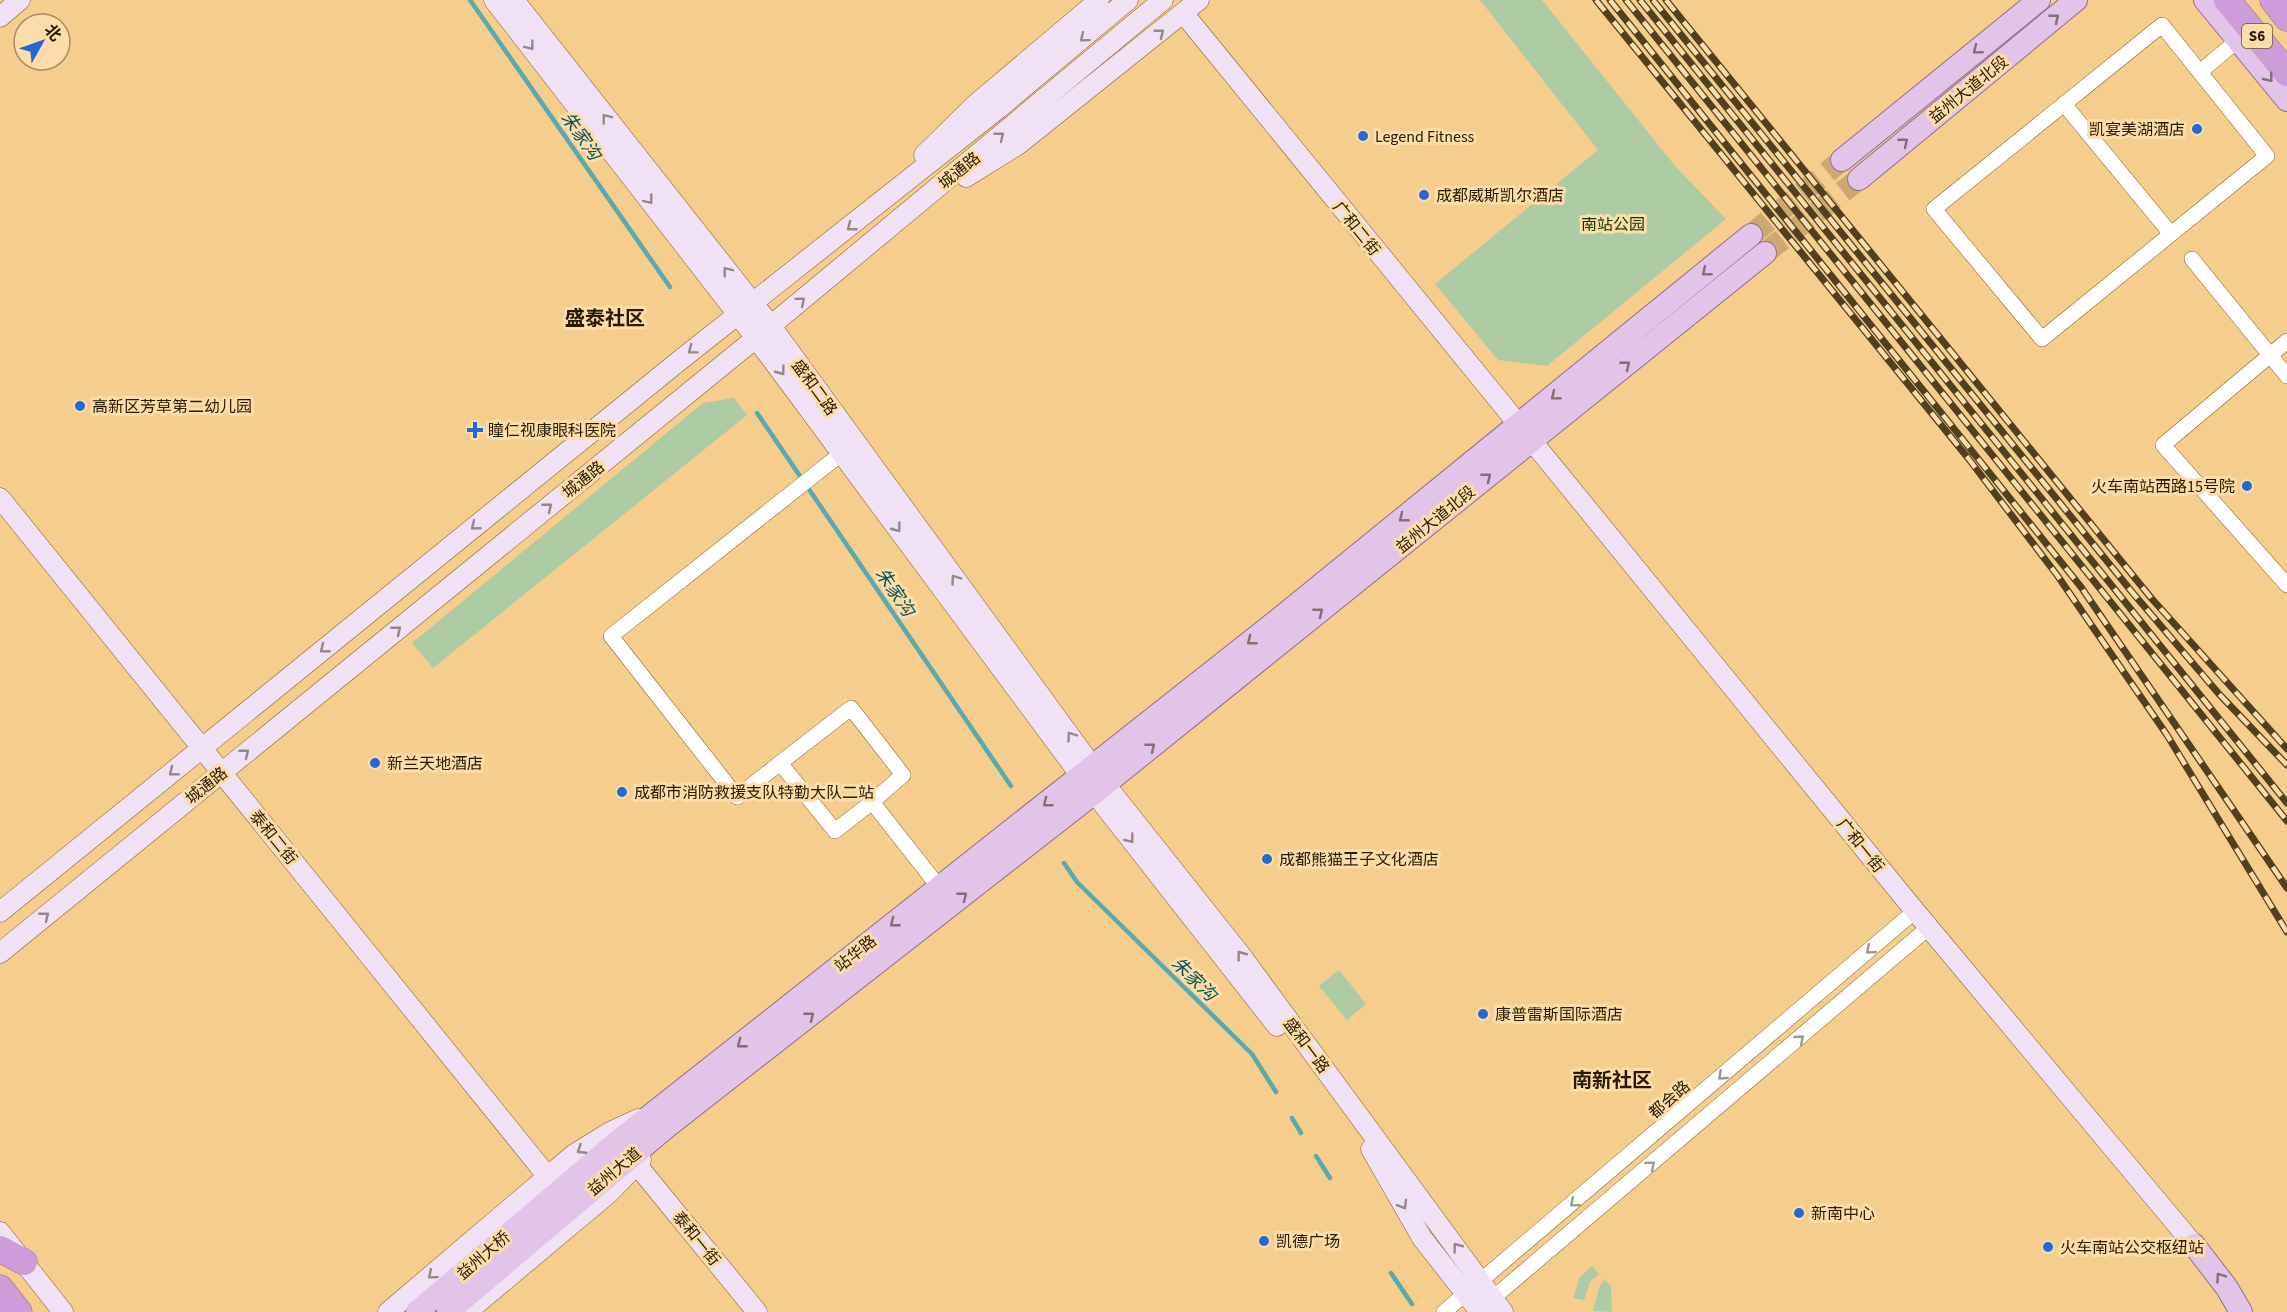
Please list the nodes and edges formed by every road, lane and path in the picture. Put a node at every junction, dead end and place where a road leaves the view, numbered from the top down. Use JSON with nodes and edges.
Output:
{"nodes":[{"id":1,"x":20,"y":0,"type":"edge"},
{"id":2,"x":494,"y":0,"type":"edge"},
{"id":3,"x":514,"y":0,"type":"edge"},
{"id":4,"x":1099,"y":0,"type":"edge"},
{"id":5,"x":1128,"y":0,"type":"edge"},
{"id":6,"x":1163,"y":0,"type":"edge"},
{"id":7,"x":1199,"y":0,"type":"edge"},
{"id":8,"x":2039,"y":0,"type":"edge"},
{"id":9,"x":2076,"y":0,"type":"edge"},
{"id":10,"x":2205,"y":0,"type":"edge"},
{"id":11,"x":2227,"y":0,"type":"edge"},
{"id":12,"x":2273,"y":0,"type":"edge"},
{"id":13,"x":1184,"y":14,"type":"junction"},
{"id":14,"x":0,"y":17,"type":"edge"},
{"id":15,"x":2287,"y":18,"type":"edge"},
{"id":16,"x":2238,"y":40,"type":"junction"},
{"id":17,"x":2200,"y":72,"type":"junction"},
{"id":18,"x":2287,"y":73,"type":"edge"},
{"id":19,"x":2287,"y":100,"type":"edge"},
{"id":20,"x":2064,"y":104,"type":"junction"},
{"id":21,"x":1842,"y":160,"type":"tunnel mouth"},
{"id":22,"x":1859,"y":179,"type":"tunnel mouth"},
{"id":23,"x":876,"y":207,"type":"junction"},
{"id":24,"x":891,"y":226,"type":"junction"},
{"id":25,"x":2171,"y":234,"type":"junction"},
{"id":26,"x":1758,"y":244,"type":"tunnel mouth"},
{"id":27,"x":2192,"y":259,"type":"dead end"},
{"id":28,"x":746,"y":310,"type":"junction"},
{"id":29,"x":764,"y":332,"type":"junction"},
{"id":30,"x":2287,"y":341,"type":"edge"},
{"id":31,"x":2270,"y":355,"type":"junction"},
{"id":32,"x":2287,"y":376,"type":"edge"},
{"id":33,"x":1525,"y":434,"type":"junction"},
{"id":34,"x":842,"y":453,"type":"junction"},
{"id":35,"x":0,"y":498,"type":"edge"},
{"id":36,"x":2287,"y":585,"type":"edge"},
{"id":37,"x":202,"y":748,"type":"junction"},
{"id":38,"x":780,"y":763,"type":"junction"},
{"id":39,"x":222,"y":772,"type":"junction"},
{"id":40,"x":1093,"y":780,"type":"junction"},
{"id":41,"x":872,"y":802,"type":"junction"},
{"id":42,"x":939,"y":887,"type":"junction"},
{"id":43,"x":1915,"y":911,"type":"junction"},
{"id":44,"x":0,"y":912,"type":"edge"},
{"id":45,"x":1928,"y":928,"type":"junction"},
{"id":46,"x":0,"y":953,"type":"edge"},
{"id":47,"x":658,"y":1121,"type":"junction"},
{"id":48,"x":618,"y":1141,"type":"joint"},
{"id":49,"x":637,"y":1165,"type":"junction"},
{"id":50,"x":554,"y":1196,"type":"junction"},
{"id":51,"x":0,"y":1232,"type":"edge"},
{"id":52,"x":2194,"y":1245,"type":"joint"},
{"id":53,"x":0,"y":1249,"type":"edge"},
{"id":54,"x":24,"y":1262,"type":"junction"},
{"id":55,"x":1474,"y":1287,"type":"junction"},
{"id":56,"x":0,"y":1288,"type":"edge"},
{"id":57,"x":1486,"y":1309,"type":"edge"},
{"id":58,"x":19,"y":1312,"type":"edge"},
{"id":59,"x":63,"y":1312,"type":"edge"},
{"id":60,"x":388,"y":1312,"type":"edge"},
{"id":61,"x":417,"y":1312,"type":"edge"},
{"id":62,"x":448,"y":1312,"type":"edge"},
{"id":63,"x":467,"y":1312,"type":"edge"},
{"id":64,"x":757,"y":1312,"type":"edge"},
{"id":65,"x":1444,"y":1312,"type":"edge"},
{"id":66,"x":2241,"y":1312,"type":"edge"}],
"edges":[{"from":1,"to":14,"type":"street"},
{"from":2,"to":28,"type":"street","one_way":true},
{"from":28,"to":3,"type":"street","one_way":true},
{"from":4,"to":23,"type":"street"},
{"from":5,"to":23,"type":"street","name":"城通路","one_way":true},
{"from":24,"to":6,"type":"street","name":"城通路","one_way":true},
{"from":7,"to":13,"type":"street"},
{"from":8,"to":21,"type":"main road","name":"益州大道北段","one_way":true},
{"from":22,"to":9,"type":"main road","name":"益州大道北段","one_way":true},
{"from":10,"to":16,"type":"main road"},
{"from":11,"to":18,"type":"highway","number":"S6"},
{"from":12,"to":15,"type":"highway","number":"S6"},
{"from":24,"to":13,"type":"street","one_way":true},
{"from":13,"to":33,"type":"street","name":"广和二街"},
{"from":16,"to":17,"type":"street"},
{"from":16,"to":19,"type":"main road","one_way":true},
{"from":17,"to":20,"type":"street"},
{"from":17,"to":25,"type":"street"},
{"from":20,"to":25,"type":"street"},
{"from":20,"to":25,"type":"street"},
{"from":23,"to":28,"type":"street","name":"城通路","one_way":true},
{"from":29,"to":24,"type":"street","name":"城通路","one_way":true},
{"from":26,"to":33,"type":"main road","name":"益州大道北段"},
{"from":27,"to":31,"type":"street"},
{"from":28,"to":29,"type":"street"},
{"from":28,"to":37,"type":"street","name":"城通路","one_way":true},
{"from":29,"to":34,"type":"street","one_way":true},
{"from":39,"to":29,"type":"street","name":"城通路","one_way":true},
{"from":40,"to":29,"type":"street","name":"盛和二路","one_way":true},
{"from":30,"to":31,"type":"street"},
{"from":31,"to":32,"type":"street"},
{"from":31,"to":36,"type":"street"},
{"from":33,"to":40,"type":"main road","name":"益州大道北段"},
{"from":33,"to":43,"type":"street","name":"广和一街"},
{"from":34,"to":38,"type":"street"},
{"from":34,"to":40,"type":"street","one_way":true},
{"from":35,"to":37,"type":"street","name":"泰和二街"},
{"from":37,"to":39,"type":"street","name":"泰和二街"},
{"from":37,"to":44,"type":"street","name":"城通路","one_way":true},
{"from":38,"to":41,"type":"street"},
{"from":38,"to":41,"type":"street"},
{"from":46,"to":39,"type":"street","name":"城通路","one_way":true},
{"from":39,"to":50,"type":"street","name":"泰和二街"},
{"from":40,"to":42,"type":"main road","name":"站华路","one_way":true},
{"from":47,"to":40,"type":"main road","name":"站华路","one_way":true},
{"from":40,"to":55,"type":"street","name":"盛和一路"},
{"from":41,"to":42,"type":"street"},
{"from":42,"to":47,"type":"main road","name":"站华路","one_way":true},
{"from":43,"to":45,"type":"street","name":"广和一街"},
{"from":43,"to":55,"type":"street","name":"都会路","one_way":true},
{"from":45,"to":52,"type":"street","name":"广和一街"},
{"from":57,"to":45,"type":"street","one_way":true},
{"from":47,"to":48,"type":"main road","name":"站华路"},
{"from":47,"to":49,"type":"street"},
{"from":47,"to":50,"type":"main road","name":"益州大道"},
{"from":47,"to":50,"type":"street","one_way":true},
{"from":48,"to":50,"type":"main road","name":"益州大道"},
{"from":49,"to":63,"type":"street"},
{"from":49,"to":64,"type":"street","name":"泰和一街"},
{"from":50,"to":60,"type":"street","one_way":true},
{"from":50,"to":61,"type":"main road","name":"益州大桥"},
{"from":50,"to":62,"type":"main road","name":"益州大桥"},
{"from":51,"to":54,"type":"street"},
{"from":66,"to":52,"type":"main road","one_way":true},
{"from":53,"to":54,"type":"highway"},
{"from":54,"to":59,"type":"street"},
{"from":55,"to":57,"type":"street","name":"盛和一路"},
{"from":55,"to":65,"type":"street","name":"都会路"},
{"from":56,"to":58,"type":"highway"}]}
